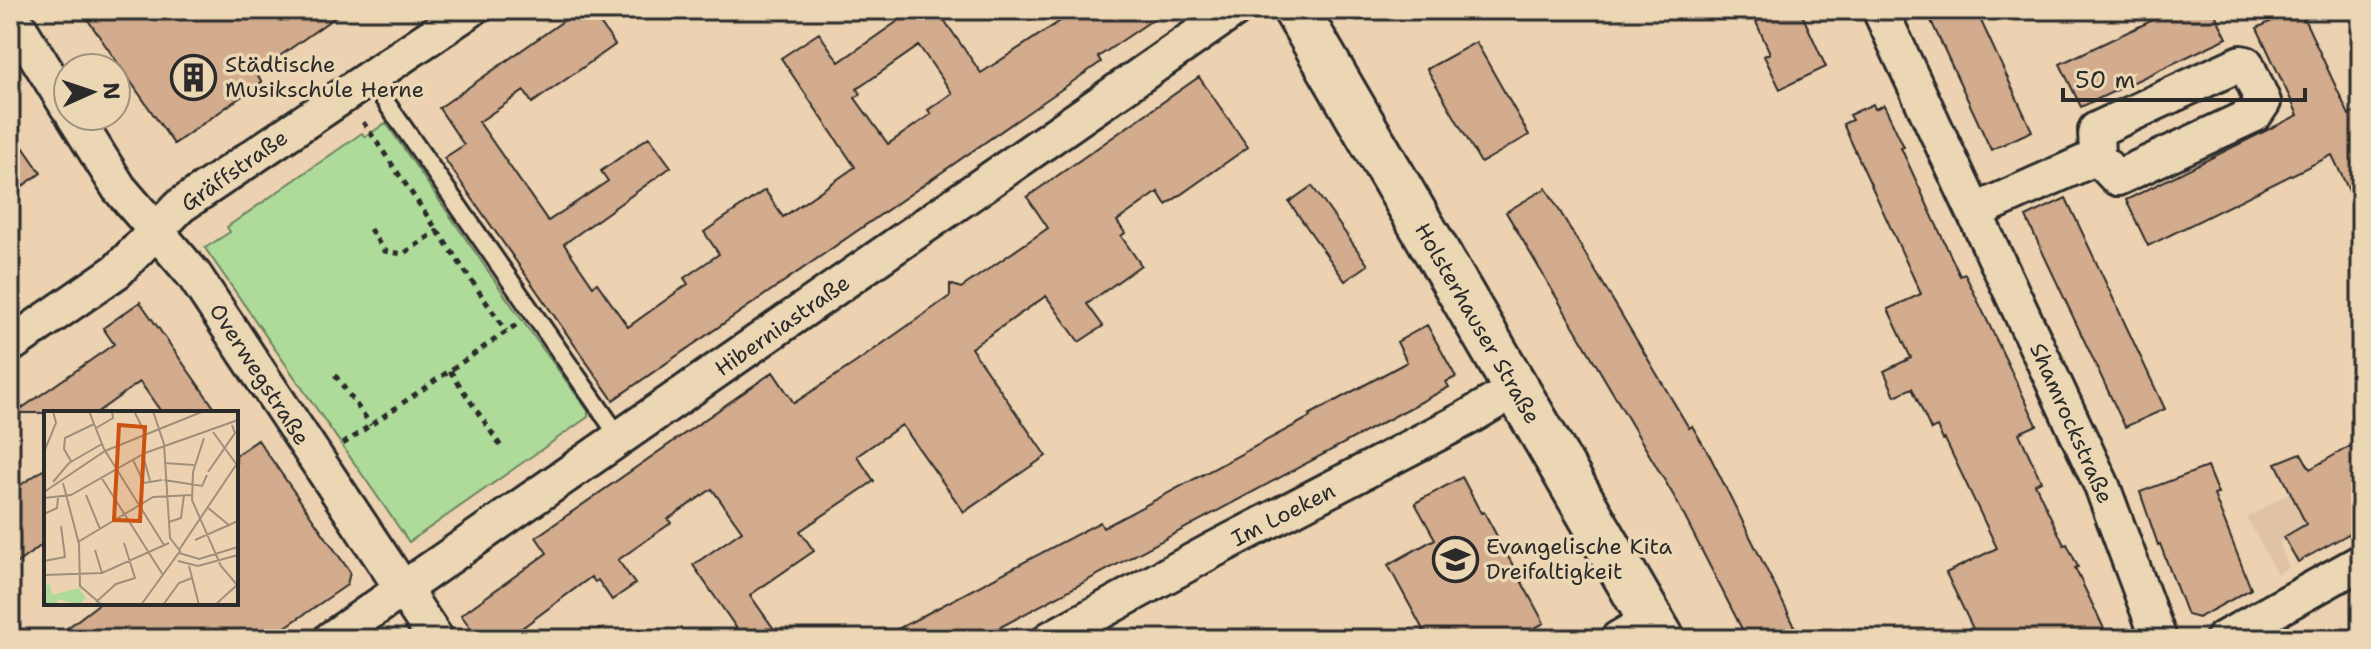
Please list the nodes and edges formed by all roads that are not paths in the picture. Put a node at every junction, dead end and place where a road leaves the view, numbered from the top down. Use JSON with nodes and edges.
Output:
{"nodes":[{"id":1,"x":470,"y":10,"type":"edge"},
{"id":2,"x":1234,"y":10,"type":"edge"},
{"id":3,"x":1296,"y":10,"type":"edge"},
{"id":4,"x":1880,"y":10,"type":"edge"},
{"id":5,"x":10,"y":13,"type":"edge"},
{"id":6,"x":52,"y":81,"type":"edge"},
{"id":7,"x":357,"y":86,"type":"junction"},
{"id":8,"x":84,"y":132,"type":"edge"},
{"id":9,"x":2097,"y":157,"type":"junction"},
{"id":10,"x":1976,"y":211,"type":"junction"},
{"id":11,"x":157,"y":230,"type":"junction"},
{"id":12,"x":10,"y":345,"type":"edge"},
{"id":13,"x":1516,"y":389,"type":"junction"},
{"id":14,"x":620,"y":438,"type":"junction"},
{"id":15,"x":2361,"y":562,"type":"edge"},
{"id":16,"x":403,"y":589,"type":"junction"},
{"id":17,"x":1649,"y":635,"type":"edge"},
{"id":18,"x":331,"y":639,"type":"edge"},
{"id":19,"x":436,"y":639,"type":"edge"},
{"id":20,"x":1050,"y":639,"type":"edge"},
{"id":21,"x":2159,"y":639,"type":"edge"},
{"id":22,"x":2223,"y":639,"type":"edge"}],
"edges":[{"from":1,"to":7,"type":"street","name":"Gräffstraße"},
{"from":2,"to":14,"type":"street","name":"Hiberniastraße"},
{"from":3,"to":13,"type":"main road","name":"Holsterhauser Straße"},
{"from":4,"to":10,"type":"street","name":"Shamrockstraße"},
{"from":5,"to":6,"type":"street"},
{"from":7,"to":11,"type":"street","name":"Gräffstraße"},
{"from":7,"to":14,"type":"lane"},
{"from":8,"to":11,"type":"street","name":"Overwegstraße"},
{"from":9,"to":9,"type":"street"},
{"from":9,"to":10,"type":"street"},
{"from":10,"to":21,"type":"street","name":"Shamrockstraße"},
{"from":11,"to":12,"type":"street","name":"Gräffstraße"},
{"from":11,"to":16,"type":"street","name":"Overwegstraße"},
{"from":13,"to":17,"type":"main road","name":"Holsterhauser Straße"},
{"from":13,"to":20,"type":"street","name":"Im Loeken"},
{"from":14,"to":16,"type":"street","name":"Hiberniastraße"},
{"from":15,"to":22,"type":"street"},
{"from":16,"to":18,"type":"street","name":"Hiberniastraße"},
{"from":16,"to":19,"type":"street","name":"Overwegstraße"}]}
